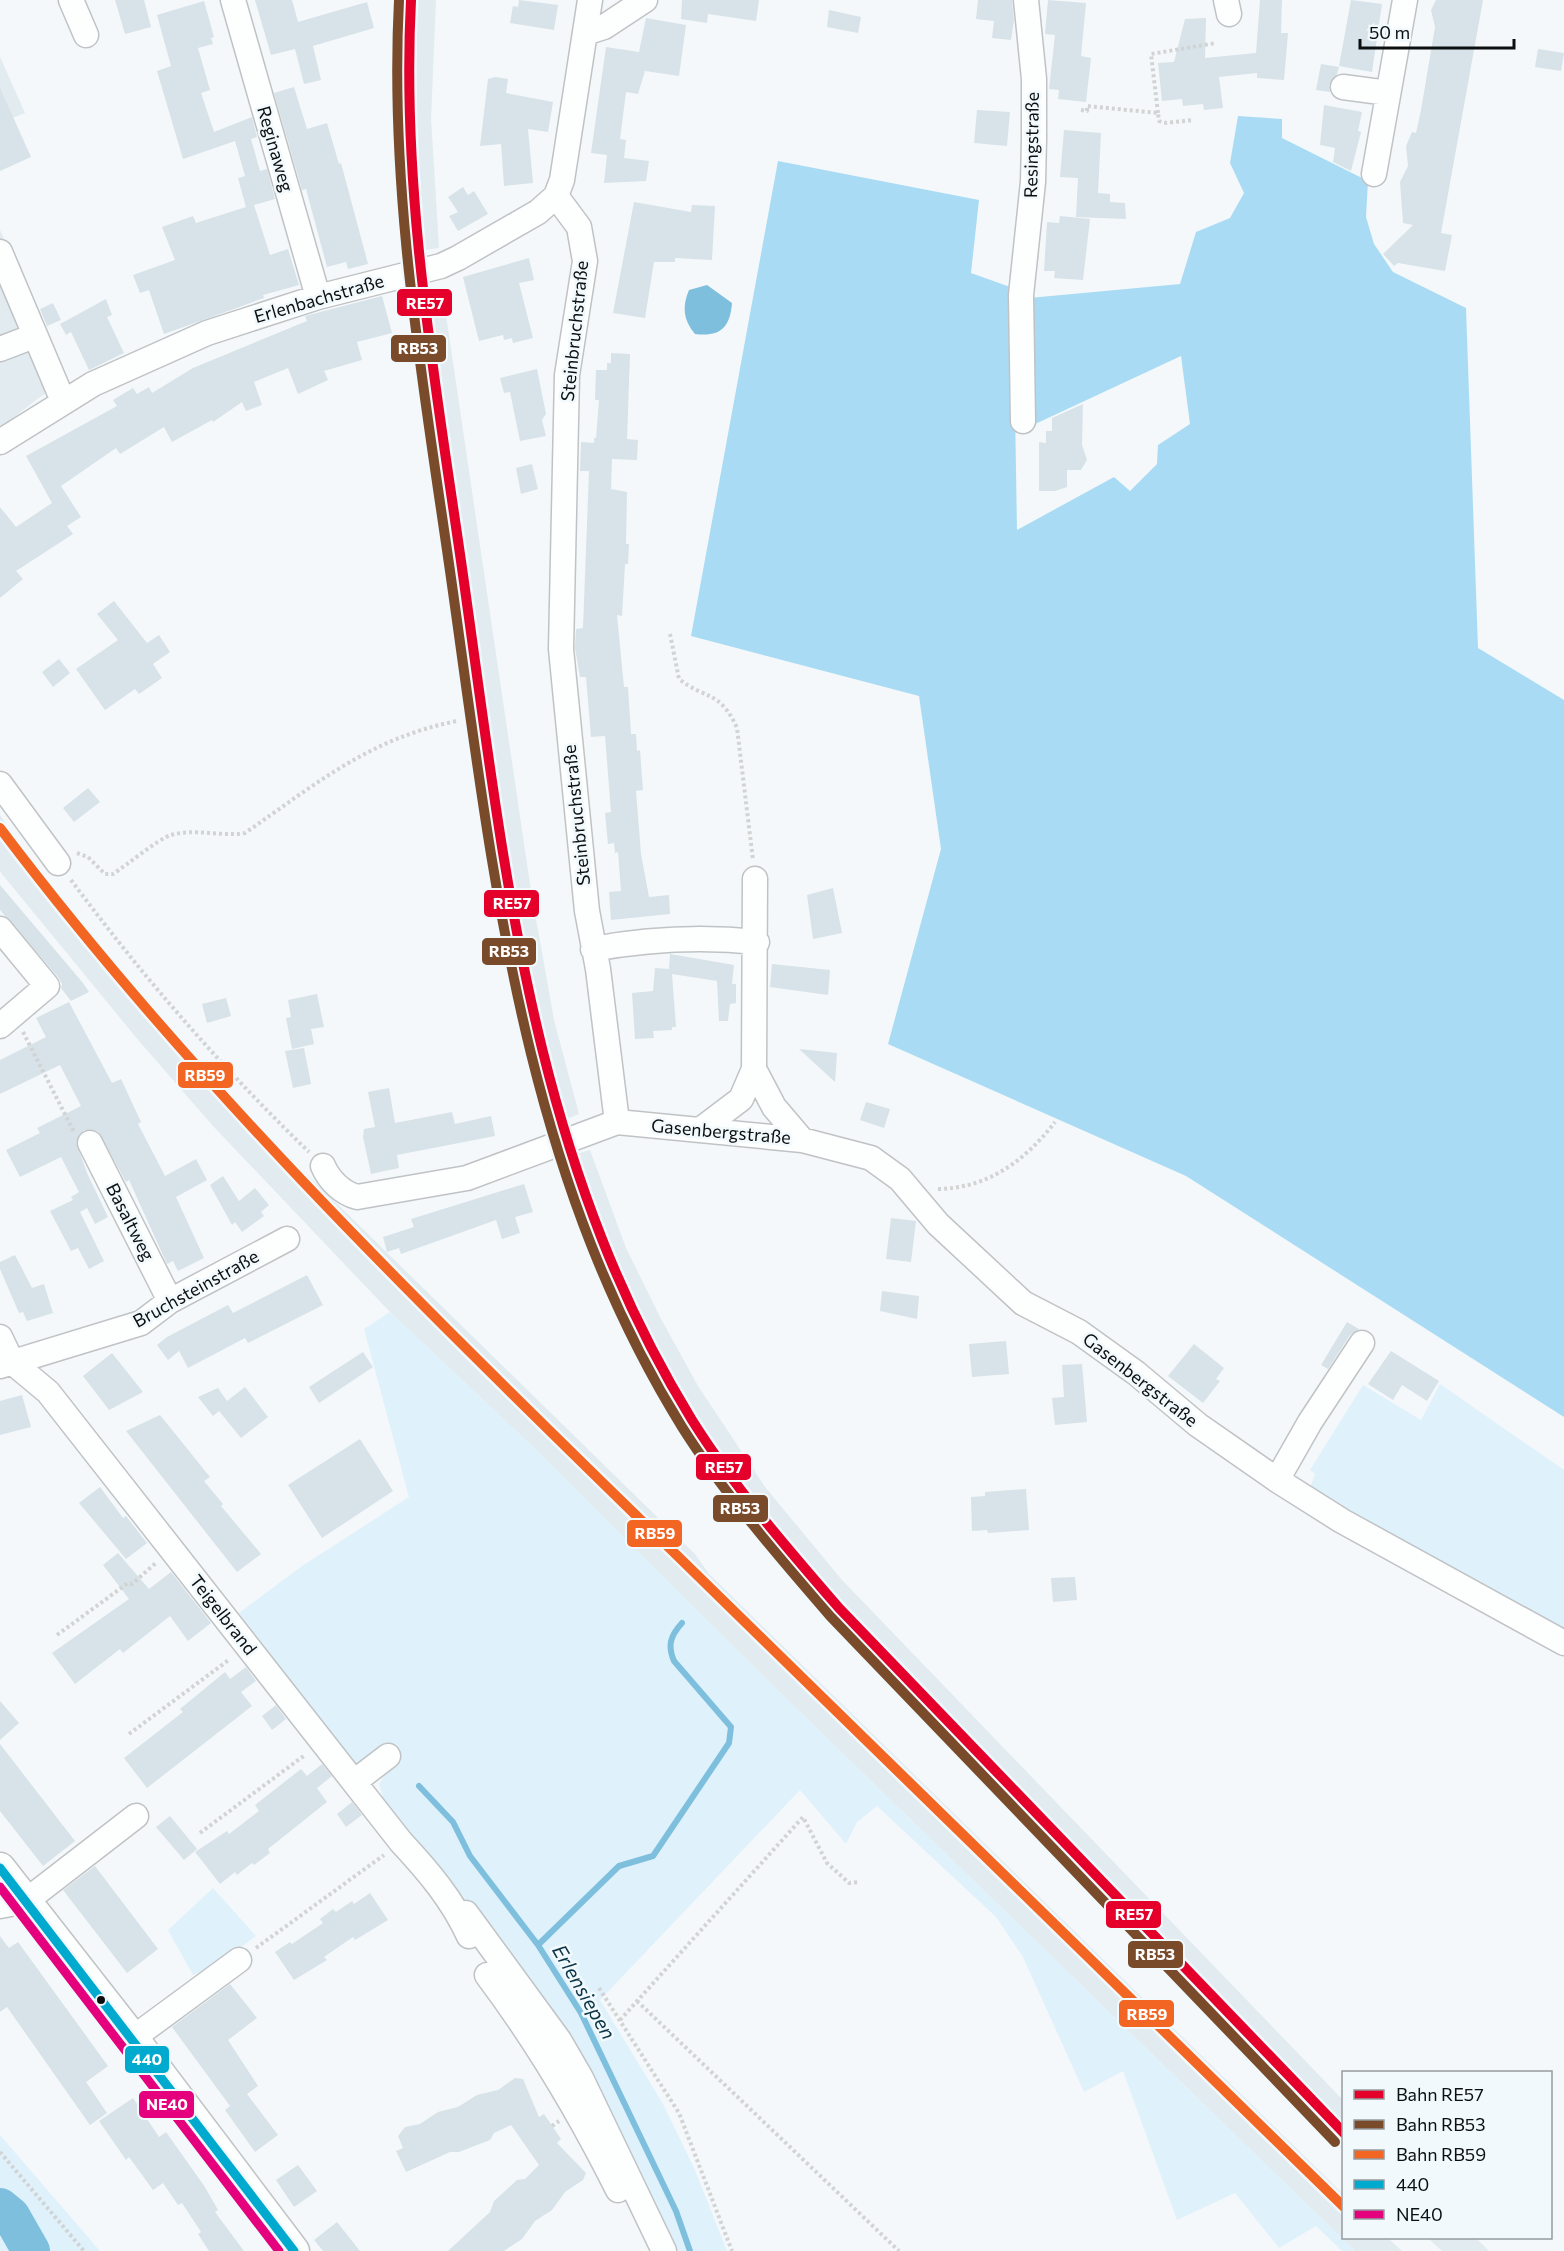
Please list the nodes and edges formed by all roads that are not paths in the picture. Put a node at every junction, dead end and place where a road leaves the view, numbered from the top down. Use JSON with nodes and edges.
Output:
{"nodes":[{"id":1,"x":71,"y":0,"type":"edge"},
{"id":2,"x":233,"y":0,"type":"edge"},
{"id":3,"x":590,"y":0,"type":"edge"},
{"id":4,"x":645,"y":0,"type":"edge"},
{"id":5,"x":1026,"y":0,"type":"edge"},
{"id":6,"x":1405,"y":0,"type":"edge"},
{"id":7,"x":585,"y":33,"type":"junction"},
{"id":8,"x":86,"y":35,"type":"dead end"},
{"id":9,"x":1343,"y":87,"type":"dead end"},
{"id":10,"x":1388,"y":93,"type":"junction"},
{"id":11,"x":1374,"y":174,"type":"dead end"},
{"id":12,"x":556,"y":196,"type":"junction"},
{"id":13,"x":0,"y":252,"type":"edge"},
{"id":14,"x":318,"y":297,"type":"junction"},
{"id":15,"x":34,"y":336,"type":"junction"},
{"id":16,"x":0,"y":349,"type":"edge"},
{"id":17,"x":63,"y":401,"type":"junction"},
{"id":18,"x":1023,"y":421,"type":"dead end"},
{"id":19,"x":0,"y":442,"type":"edge"},
{"id":20,"x":0,"y":784,"type":"edge"},
{"id":21,"x":56,"y":859,"type":"road end"},
{"id":22,"x":755,"y":879,"type":"road end"},
{"id":23,"x":0,"y":930,"type":"edge"},
{"id":24,"x":757,"y":942,"type":"junction"},
{"id":25,"x":593,"y":949,"type":"junction"},
{"id":26,"x":8,"y":1021,"type":"edge"},
{"id":27,"x":754,"y":1069,"type":"junction"},
{"id":28,"x":617,"y":1122,"type":"junction"},
{"id":29,"x":700,"y":1130,"type":"junction"},
{"id":30,"x":802,"y":1140,"type":"junction"},
{"id":31,"x":90,"y":1143,"type":"road end"},
{"id":32,"x":323,"y":1166,"type":"road end"},
{"id":33,"x":287,"y":1239,"type":"dead end"},
{"id":34,"x":170,"y":1301,"type":"junction"},
{"id":35,"x":0,"y":1337,"type":"edge"},
{"id":36,"x":1362,"y":1343,"type":"dead end"},
{"id":37,"x":6,"y":1364,"type":"edge"},
{"id":38,"x":1276,"y":1480,"type":"junction"},
{"id":39,"x":1564,"y":1643,"type":"edge"},
{"id":40,"x":388,"y":1756,"type":"dead end"},
{"id":41,"x":354,"y":1782,"type":"junction"},
{"id":42,"x":136,"y":1816,"type":"dead end"},
{"id":43,"x":0,"y":1868,"type":"edge"},
{"id":44,"x":446,"y":1893,"type":"junction"},
{"id":45,"x":13,"y":1904,"type":"edge"},
{"id":46,"x":469,"y":1936,"type":"dead end"},
{"id":47,"x":239,"y":1960,"type":"road end"},
{"id":48,"x":487,"y":1975,"type":"dead end"},
{"id":49,"x":133,"y":2038,"type":"junction"},
{"id":50,"x":618,"y":2190,"type":"dead end"},
{"id":51,"x":294,"y":2251,"type":"edge"},
{"id":52,"x":664,"y":2251,"type":"edge"}],
"edges":[{"from":1,"to":8,"type":"street"},
{"from":2,"to":14,"type":"street","name":"Reginaweg"},
{"from":3,"to":7,"type":"street"},
{"from":4,"to":7,"type":"street"},
{"from":5,"to":18,"type":"street","name":"Resingstraße"},
{"from":6,"to":10,"type":"street"},
{"from":7,"to":12,"type":"street"},
{"from":9,"to":10,"type":"street"},
{"from":10,"to":11,"type":"street"},
{"from":12,"to":14,"type":"street","name":"Erlenbachstraße"},
{"from":12,"to":25,"type":"street","name":"Steinbruchstraße"},
{"from":13,"to":15,"type":"street"},
{"from":14,"to":17,"type":"street","name":"Erlenbachstraße"},
{"from":15,"to":16,"type":"street"},
{"from":15,"to":17,"type":"street"},
{"from":17,"to":19,"type":"street","name":"Erlenbachstraße"},
{"from":20,"to":21,"type":"street"},
{"from":22,"to":24,"type":"street"},
{"from":23,"to":26,"type":"street"},
{"from":24,"to":25,"type":"street"},
{"from":24,"to":27,"type":"street"},
{"from":25,"to":28,"type":"street","name":"Steinbruchstraße"},
{"from":27,"to":29,"type":"street"},
{"from":27,"to":30,"type":"street"},
{"from":28,"to":29,"type":"street","name":"Gasenbergstraße"},
{"from":28,"to":32,"type":"street"},
{"from":29,"to":30,"type":"street","name":"Gasenbergstraße"},
{"from":30,"to":38,"type":"street","name":"Gasenbergstraße"},
{"from":31,"to":34,"type":"street","name":"Basaltweg"},
{"from":33,"to":34,"type":"street","name":"Bruchsteinstraße"},
{"from":34,"to":37,"type":"street","name":"Bruchsteinstraße"},
{"from":35,"to":37,"type":"street"},
{"from":36,"to":38,"type":"street"},
{"from":37,"to":41,"type":"street","name":"Teigelbrand"},
{"from":38,"to":39,"type":"street","name":"Gasenbergstraße"},
{"from":40,"to":41,"type":"street"},
{"from":41,"to":44,"type":"street","name":"Teigelbrand"},
{"from":42,"to":45,"type":"street"},
{"from":43,"to":45,"type":"main road"},
{"from":44,"to":46,"type":"street"},
{"from":44,"to":52,"type":"street"},
{"from":45,"to":49,"type":"main road"},
{"from":47,"to":49,"type":"street"},
{"from":48,"to":50,"type":"street"},
{"from":49,"to":51,"type":"main road"}]}
